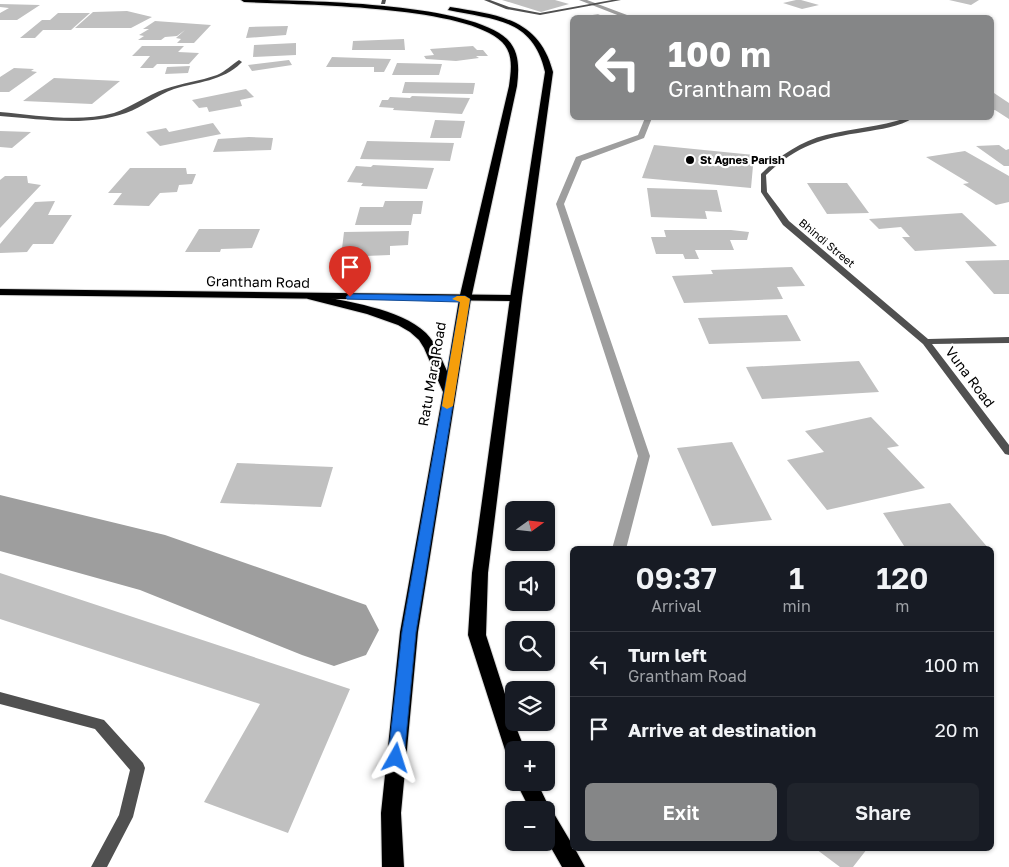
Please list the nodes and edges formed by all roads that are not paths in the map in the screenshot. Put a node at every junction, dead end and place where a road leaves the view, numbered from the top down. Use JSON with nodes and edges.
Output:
{"nodes":[{"id":1,"x":244,"y":0,"type":"edge"},
{"id":2,"x":340,"y":0,"type":"edge"},
{"id":3,"x":486,"y":0,"type":"edge"},
{"id":4,"x":619,"y":0,"type":"edge"},
{"id":5,"x":383,"y":1,"type":"edge"},
{"id":6,"x":239,"y":62,"type":"dead end"},
{"id":7,"x":0,"y":114,"type":"edge"},
{"id":8,"x":905,"y":120,"type":"edge"},
{"id":9,"x":0,"y":292,"type":"edge"},
{"id":10,"x":312,"y":296,"type":"junction"},
{"id":11,"x":516,"y":298,"type":"junction"},
{"id":12,"x":465,"y":299,"type":"junction"},
{"id":13,"x":1009,"y":340,"type":"edge"},
{"id":14,"x":926,"y":342,"type":"junction"},
{"id":15,"x":449,"y":392,"type":"junction"},
{"id":16,"x":1009,"y":452,"type":"edge"},
{"id":17,"x":0,"y":698,"type":"edge"},
{"id":18,"x":512,"y":741,"type":"edge"},
{"id":19,"x":555,"y":834,"type":"edge"},
{"id":20,"x":99,"y":867,"type":"edge"},
{"id":21,"x":393,"y":867,"type":"edge"},
{"id":22,"x":574,"y":867,"type":"edge"}],
"edges":[{"from":1,"to":12,"type":"highway","name":"Ratu Mara Road"},
{"from":2,"to":5,"type":"highway"},
{"from":3,"to":4,"type":"street"},
{"from":5,"to":11,"type":"highway"},
{"from":6,"to":7,"type":"street"},
{"from":8,"to":14,"type":"street","name":"Bhindi Street"},
{"from":9,"to":10,"type":"main road","name":"Grantham Road"},
{"from":10,"to":12,"type":"main road","name":"Grantham Road"},
{"from":10,"to":15,"type":"highway"},
{"from":11,"to":12,"type":"main road","name":"Grantham Road"},
{"from":11,"to":18,"type":"highway"},
{"from":12,"to":15,"type":"highway","name":"Ratu Mara Road"},
{"from":13,"to":14,"type":"street"},
{"from":14,"to":16,"type":"street","name":"Vuna Road"},
{"from":15,"to":21,"type":"highway","name":"Ratu Mara Road"},
{"from":17,"to":20,"type":"street"},
{"from":19,"to":22,"type":"highway"}]}
